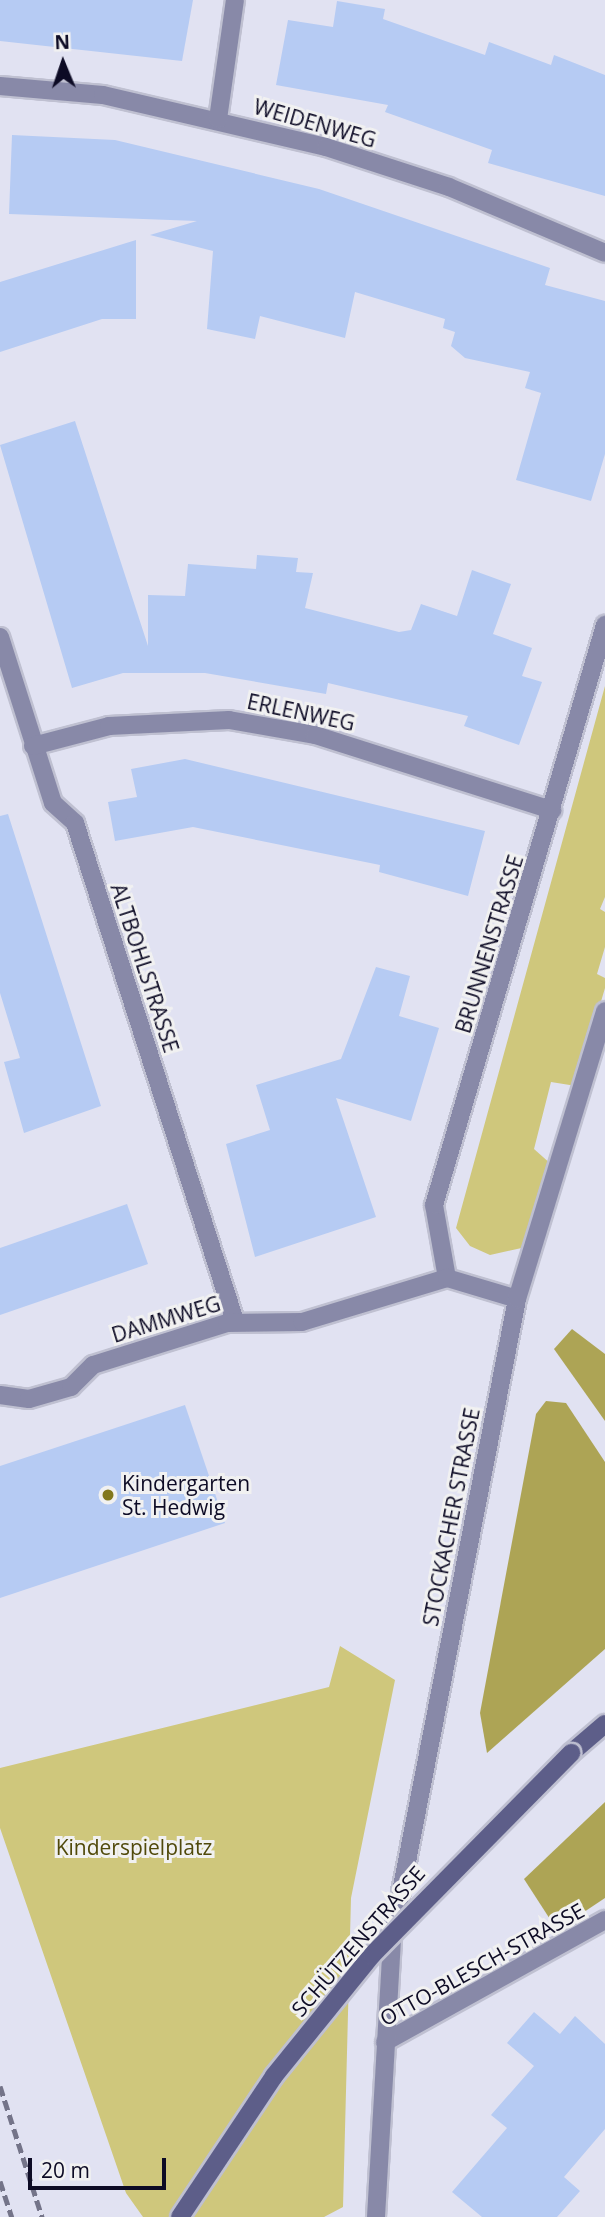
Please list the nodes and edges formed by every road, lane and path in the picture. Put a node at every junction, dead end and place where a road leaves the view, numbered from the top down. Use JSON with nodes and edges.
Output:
{"nodes":[{"id":1,"x":235,"y":0,"type":"edge"},
{"id":2,"x":0,"y":86,"type":"edge"},
{"id":3,"x":218,"y":119,"type":"junction"},
{"id":4,"x":605,"y":253,"type":"edge"},
{"id":5,"x":605,"y":625,"type":"edge"},
{"id":6,"x":0,"y":637,"type":"edge"},
{"id":7,"x":33,"y":746,"type":"junction"},
{"id":8,"x":552,"y":810,"type":"junction"},
{"id":9,"x":605,"y":1011,"type":"edge"},
{"id":10,"x":447,"y":1278,"type":"junction"},
{"id":11,"x":517,"y":1299,"type":"junction"},
{"id":12,"x":235,"y":1321,"type":"junction"},
{"id":13,"x":0,"y":1395,"type":"edge"},
{"id":14,"x":605,"y":1724,"type":"edge"},
{"id":15,"x":605,"y":1920,"type":"edge"},
{"id":16,"x":385,"y":2042,"type":"junction"},
{"id":17,"x":180,"y":2217,"type":"edge"},
{"id":18,"x":376,"y":2217,"type":"edge"}],
"edges":[{"from":1,"to":3,"type":"street"},
{"from":2,"to":3,"type":"street","name":"WEIDENWEG"},
{"from":3,"to":4,"type":"street","name":"WEIDENWEG"},
{"from":5,"to":8,"type":"street","name":"BRUNNENSTRASSE"},
{"from":6,"to":7,"type":"street","name":"ALTBOHLSTRASSE"},
{"from":7,"to":8,"type":"street","name":"ERLENWEG"},
{"from":7,"to":12,"type":"street","name":"ALTBOHLSTRASSE"},
{"from":8,"to":10,"type":"street","name":"BRUNNENSTRASSE"},
{"from":9,"to":11,"type":"street","name":"STOCKACHER STRASSE"},
{"from":10,"to":11,"type":"street"},
{"from":10,"to":12,"type":"street","name":"DAMMWEG"},
{"from":11,"to":16,"type":"street","name":"STOCKACHER STRASSE"},
{"from":12,"to":13,"type":"street","name":"DAMMWEG"},
{"from":14,"to":17,"type":"main road","name":"SCHÜTZENSTRASSE","bridge":true},
{"from":15,"to":16,"type":"street","name":"OTTO-BLESCH-STRASSE"},
{"from":16,"to":18,"type":"street","name":"OTTO-BLESCH-STRASSE"}]}
